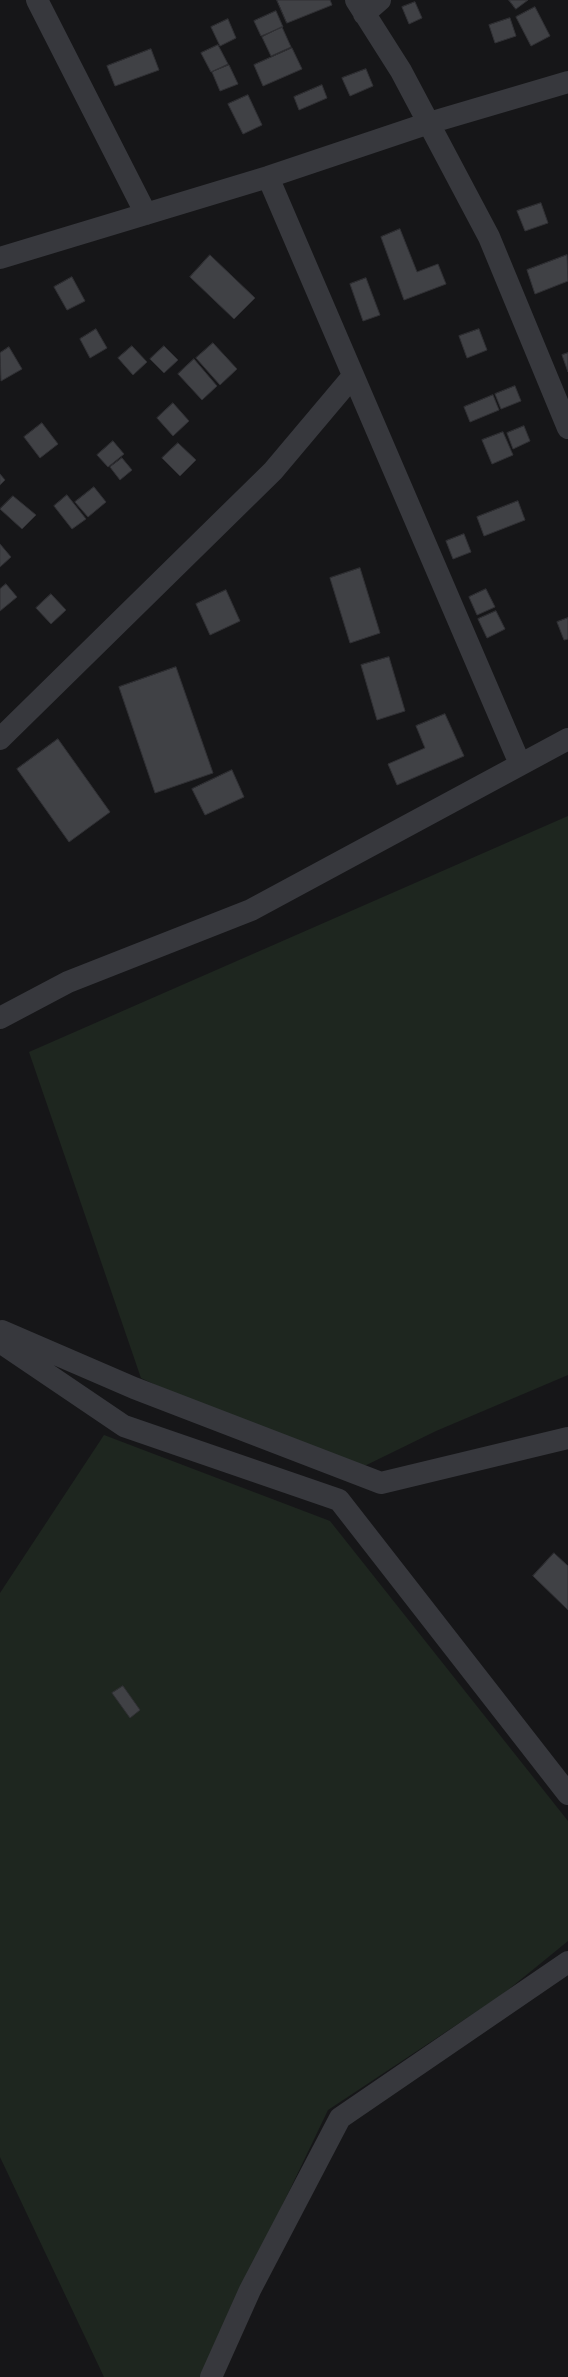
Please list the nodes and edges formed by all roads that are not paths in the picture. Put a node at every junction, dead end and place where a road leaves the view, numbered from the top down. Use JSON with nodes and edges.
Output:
{"nodes":[{"id":1,"x":37,"y":0,"type":"edge"},
{"id":2,"x":367,"y":5,"type":"edge"},
{"id":3,"x":568,"y":82,"type":"edge"},
{"id":4,"x":429,"y":123,"type":"junction"},
{"id":5,"x":268,"y":177,"type":"junction"},
{"id":6,"x":146,"y":214,"type":"junction"},
{"id":7,"x":0,"y":258,"type":"edge"},
{"id":8,"x":354,"y":376,"type":"junction"},
{"id":9,"x":568,"y":428,"type":"edge"},
{"id":10,"x":568,"y":739,"type":"edge"},
{"id":11,"x":0,"y":740,"type":"edge"},
{"id":12,"x":520,"y":764,"type":"junction"},
{"id":13,"x":0,"y":1018,"type":"edge"},
{"id":14,"x":0,"y":1330,"type":"edge"},
{"id":15,"x":0,"y":1342,"type":"edge"},
{"id":16,"x":568,"y":1438,"type":"edge"},
{"id":17,"x":568,"y":1794,"type":"edge"},
{"id":18,"x":568,"y":1962,"type":"edge"},
{"id":19,"x":212,"y":2377,"type":"edge"}],
"edges":[{"from":1,"to":6,"type":"street"},
{"from":2,"to":4,"type":"street"},
{"from":3,"to":4,"type":"street"},
{"from":4,"to":5,"type":"street"},
{"from":4,"to":9,"type":"street"},
{"from":5,"to":6,"type":"street"},
{"from":5,"to":8,"type":"street"},
{"from":6,"to":7,"type":"street"},
{"from":8,"to":11,"type":"street"},
{"from":8,"to":12,"type":"street"},
{"from":10,"to":12,"type":"street"},
{"from":12,"to":13,"type":"street"},
{"from":14,"to":16,"type":"street"},
{"from":15,"to":17,"type":"street"},
{"from":18,"to":19,"type":"street"}]}
